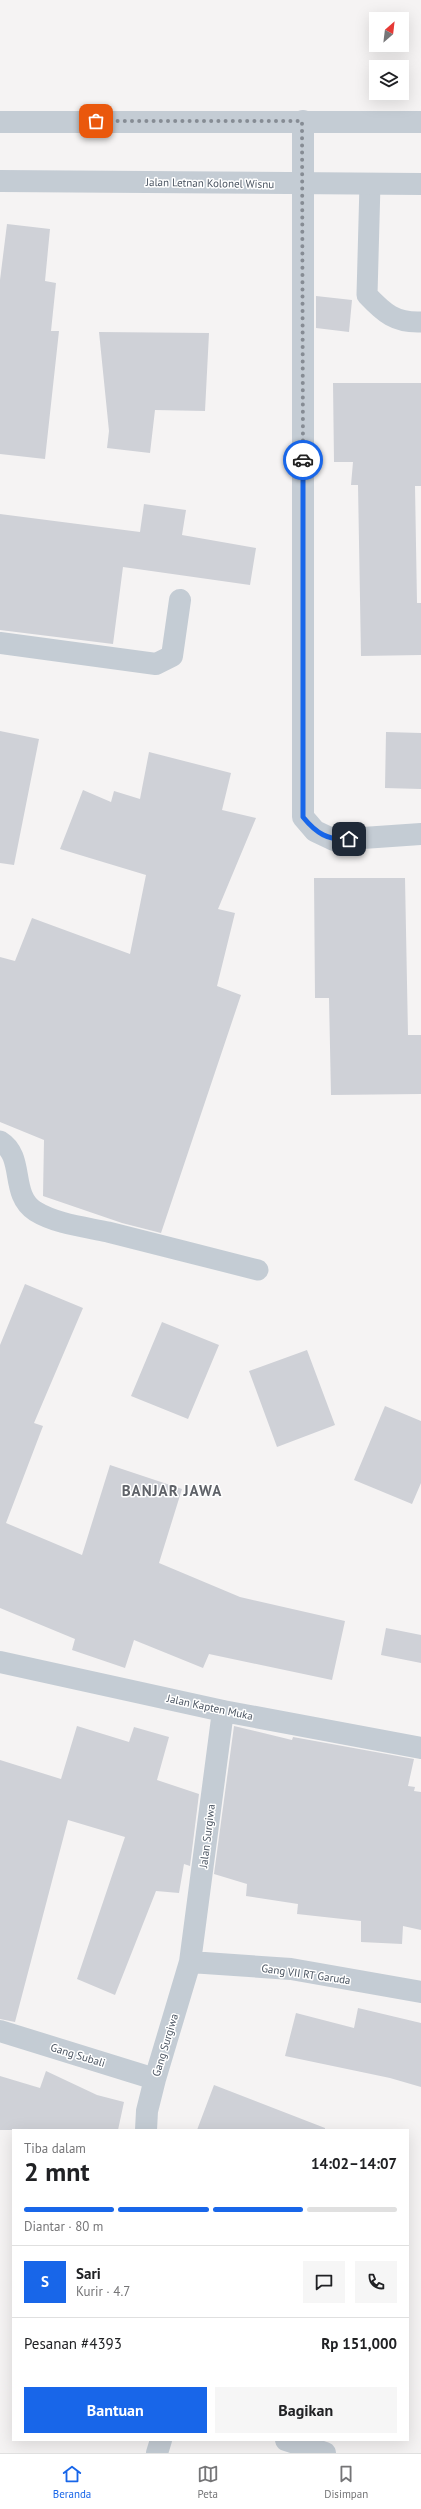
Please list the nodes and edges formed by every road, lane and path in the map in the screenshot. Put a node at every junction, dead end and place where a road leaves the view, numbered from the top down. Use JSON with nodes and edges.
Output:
{"nodes":[{"id":1,"x":302,"y":121,"type":"junction"},
{"id":2,"x":0,"y":122,"type":"edge"},
{"id":3,"x":421,"y":122,"type":"edge"},
{"id":4,"x":0,"y":181,"type":"edge"},
{"id":5,"x":303,"y":184,"type":"junction"},
{"id":6,"x":370,"y":184,"type":"junction"},
{"id":7,"x":421,"y":184,"type":"edge"},
{"id":8,"x":421,"y":322,"type":"edge"},
{"id":9,"x":180,"y":600,"type":"dead end"},
{"id":10,"x":0,"y":643,"type":"edge"},
{"id":11,"x":421,"y":834,"type":"edge"},
{"id":12,"x":0,"y":1141,"type":"edge"},
{"id":13,"x":258,"y":1270,"type":"dead end"},
{"id":14,"x":0,"y":1662,"type":"edge"},
{"id":15,"x":223,"y":1711,"type":"junction"},
{"id":16,"x":421,"y":1748,"type":"edge"},
{"id":17,"x":190,"y":1962,"type":"junction"},
{"id":18,"x":421,"y":1992,"type":"edge"},
{"id":19,"x":0,"y":2031,"type":"edge"},
{"id":20,"x":155,"y":2079,"type":"junction"},
{"id":21,"x":146,"y":2129,"type":"edge"},
{"id":22,"x":162,"y":2441,"type":"edge"},
{"id":23,"x":289,"y":2441,"type":"edge"},
{"id":24,"x":158,"y":2453,"type":"edge"},
{"id":25,"x":325,"y":2453,"type":"edge"}],
"edges":[{"from":1,"to":2,"type":"street"},
{"from":1,"to":3,"type":"street"},
{"from":1,"to":5,"type":"street"},
{"from":4,"to":5,"type":"street","name":"Jalan Letnan Kolonel Wisnu"},
{"from":5,"to":6,"type":"street","name":"Jalan Letnan Kolonel Wisnu"},
{"from":5,"to":11,"type":"street"},
{"from":6,"to":7,"type":"street","name":"Jalan Letnan Kolonel Wisnu"},
{"from":6,"to":8,"type":"lane"},
{"from":9,"to":10,"type":"street"},
{"from":12,"to":13,"type":"lane"},
{"from":14,"to":15,"type":"street","name":"Jalan Kapten Muka"},
{"from":15,"to":16,"type":"street","name":"Jalan Kapten Muka"},
{"from":15,"to":17,"type":"street","name":"Jalan Surgiwa"},
{"from":17,"to":18,"type":"street","name":"Gang VII RT Garuda"},
{"from":17,"to":20,"type":"street","name":"Gang Surgiwa"},
{"from":19,"to":20,"type":"street","name":"Gang Subali"},
{"from":20,"to":21,"type":"street","name":"Gang Surgiwa"},
{"from":22,"to":24,"type":"street"},
{"from":23,"to":25,"type":"street"}]}
